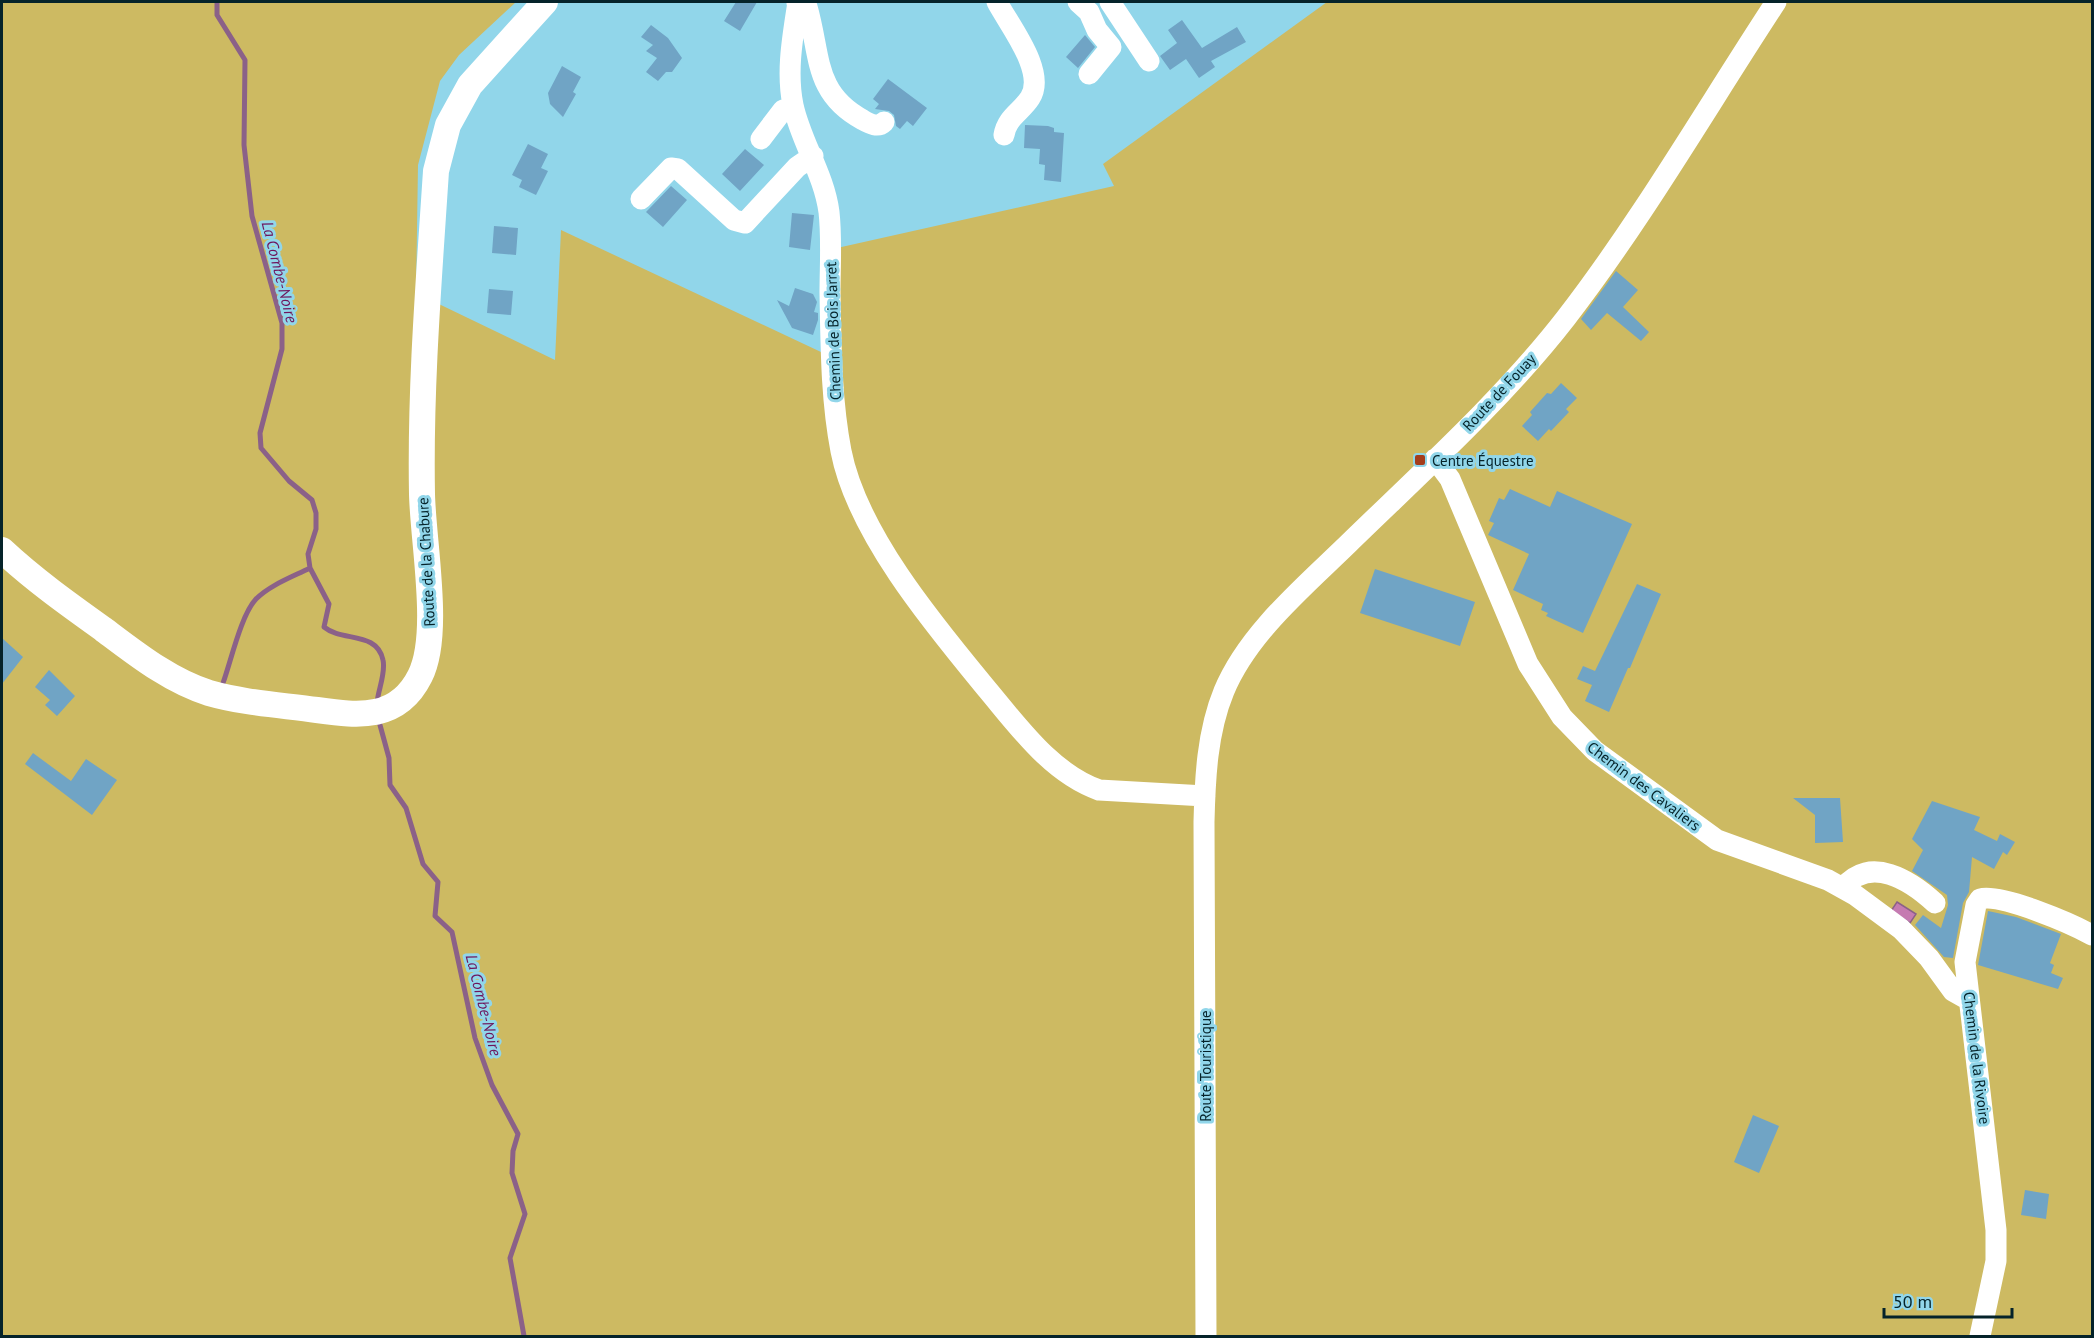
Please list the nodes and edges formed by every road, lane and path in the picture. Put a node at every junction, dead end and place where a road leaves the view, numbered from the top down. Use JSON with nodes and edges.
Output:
{"nodes":[{"id":1,"x":545,"y":2,"type":"edge"},
{"id":2,"x":798,"y":2,"type":"edge"},
{"id":3,"x":997,"y":2,"type":"edge"},
{"id":4,"x":1077,"y":2,"type":"edge"},
{"id":5,"x":1110,"y":2,"type":"edge"},
{"id":6,"x":1776,"y":2,"type":"edge"},
{"id":7,"x":1149,"y":61,"type":"dead end"},
{"id":8,"x":1089,"y":74,"type":"dead end"},
{"id":9,"x":794,"y":107,"type":"junction"},
{"id":10,"x":884,"y":122,"type":"dead end"},
{"id":11,"x":1004,"y":135,"type":"dead end"},
{"id":12,"x":761,"y":139,"type":"dead end"},
{"id":13,"x":813,"y":156,"type":"junction"},
{"id":14,"x":641,"y":199,"type":"dead end"},
{"id":15,"x":1435,"y":459,"type":"junction"},
{"id":16,"x":2,"y":550,"type":"edge"},
{"id":17,"x":1204,"y":796,"type":"junction"},
{"id":18,"x":1843,"y":888,"type":"junction"},
{"id":19,"x":1935,"y":903,"type":"dead end"},
{"id":20,"x":2092,"y":935,"type":"edge"},
{"id":21,"x":1969,"y":1000,"type":"junction"},
{"id":22,"x":1206,"y":1336,"type":"edge"},
{"id":23,"x":1980,"y":1336,"type":"edge"}],
"edges":[{"from":1,"to":16,"type":"main road","name":"Route de la Chabure"},
{"from":2,"to":9,"type":"street","name":"Chemin de Bois Jarret"},
{"from":2,"to":10,"type":"street"},
{"from":3,"to":11,"type":"street"},
{"from":4,"to":8,"type":"street"},
{"from":5,"to":7,"type":"street"},
{"from":6,"to":15,"type":"street","name":"Route de Fouay"},
{"from":9,"to":12,"type":"street"},
{"from":9,"to":13,"type":"street","name":"Chemin de Bois Jarret"},
{"from":13,"to":14,"type":"street"},
{"from":13,"to":17,"type":"street","name":"Chemin de Bois Jarret"},
{"from":15,"to":17,"type":"street","name":"Route de Fouay"},
{"from":15,"to":18,"type":"street","name":"Chemin des Cavaliers"},
{"from":17,"to":22,"type":"street","name":"Route Touristique"},
{"from":18,"to":19,"type":"street"},
{"from":18,"to":21,"type":"street","name":"Chemin des Cavaliers"},
{"from":20,"to":21,"type":"street","name":"Chemin de la Rivoire"},
{"from":21,"to":23,"type":"street","name":"Chemin de la Rivoire"}]}
